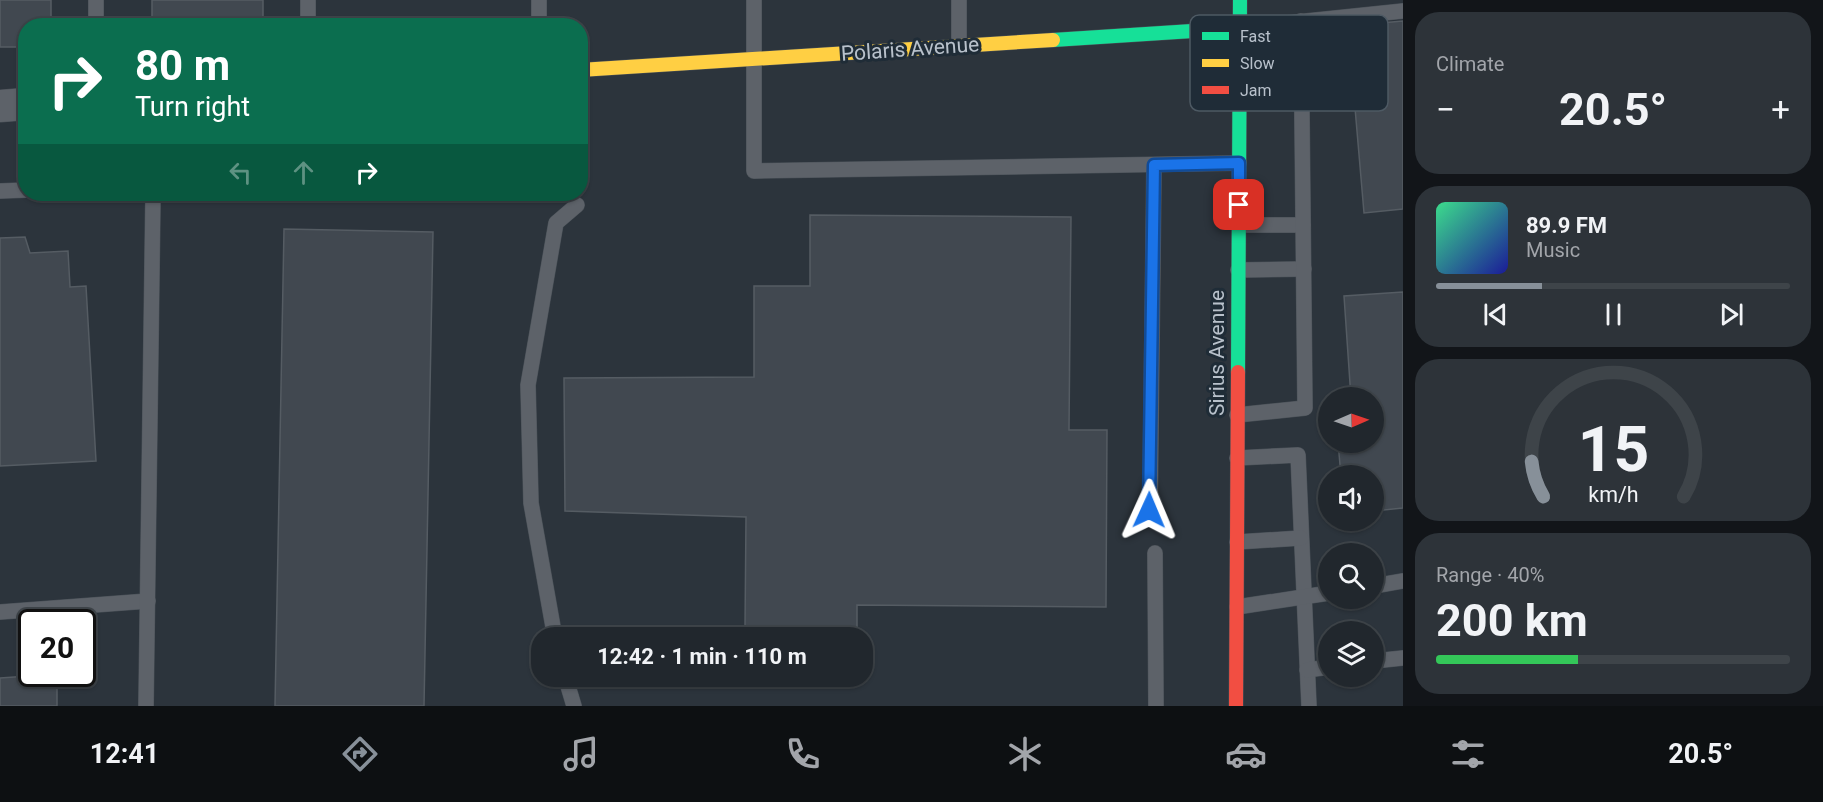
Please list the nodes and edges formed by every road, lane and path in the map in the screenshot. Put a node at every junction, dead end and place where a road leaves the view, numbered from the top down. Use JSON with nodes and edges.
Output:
{"nodes":[{"id":1,"x":96,"y":0,"type":"edge"},
{"id":2,"x":308,"y":0,"type":"edge"},
{"id":3,"x":539,"y":0,"type":"edge"},
{"id":4,"x":754,"y":0,"type":"edge"},
{"id":5,"x":959,"y":0,"type":"edge"},
{"id":6,"x":1403,"y":11,"type":"edge"},
{"id":7,"x":1362,"y":15,"type":"edge"},
{"id":8,"x":96,"y":18,"type":"edge"},
{"id":9,"x":308,"y":18,"type":"edge"},
{"id":10,"x":539,"y":18,"type":"edge"},
{"id":11,"x":1190,"y":31,"type":"edge"},
{"id":12,"x":959,"y":45,"type":"junction"},
{"id":13,"x":754,"y":59,"type":"junction"},
{"id":14,"x":588,"y":69,"type":"edge"},
{"id":15,"x":18,"y":105,"type":"edge"},
{"id":16,"x":0,"y":106,"type":"edge"},
{"id":17,"x":1239,"y":111,"type":"edge"},
{"id":18,"x":1302,"y":111,"type":"edge"},
{"id":19,"x":1239,"y":163,"type":"junction"},
{"id":20,"x":1154,"y":165,"type":"junction"},
{"id":21,"x":18,"y":190,"type":"edge"},
{"id":22,"x":0,"y":191,"type":"edge"},
{"id":23,"x":153,"y":201,"type":"edge"},
{"id":24,"x":577,"y":205,"type":"dead end"},
{"id":25,"x":1238,"y":225,"type":"junction"},
{"id":26,"x":1303,"y":225,"type":"junction"},
{"id":27,"x":1304,"y":269,"type":"junction"},
{"id":28,"x":1238,"y":270,"type":"junction"},
{"id":29,"x":1237,"y":415,"type":"junction"},
{"id":30,"x":1237,"y":458,"type":"junction"},
{"id":31,"x":1149,"y":510,"type":"dead end"},
{"id":32,"x":1301,"y":538,"type":"junction"},
{"id":33,"x":1237,"y":542,"type":"junction"},
{"id":34,"x":1155,"y":553,"type":"dead end"},
{"id":35,"x":1403,"y":581,"type":"edge"},
{"id":36,"x":1384,"y":584,"type":"edge"},
{"id":37,"x":1318,"y":595,"type":"edge"},
{"id":38,"x":1303,"y":597,"type":"junction"},
{"id":39,"x":148,"y":601,"type":"junction"},
{"id":40,"x":1237,"y":607,"type":"junction"},
{"id":41,"x":0,"y":612,"type":"edge"},
{"id":42,"x":553,"y":627,"type":"edge"},
{"id":43,"x":1403,"y":658,"type":"edge"},
{"id":44,"x":1384,"y":660,"type":"edge"},
{"id":45,"x":1318,"y":668,"type":"edge"},
{"id":46,"x":1307,"y":670,"type":"junction"},
{"id":47,"x":568,"y":687,"type":"edge"},
{"id":48,"x":146,"y":706,"type":"edge"},
{"id":49,"x":574,"y":706,"type":"edge"},
{"id":50,"x":1156,"y":706,"type":"edge"},
{"id":51,"x":1236,"y":706,"type":"edge"},
{"id":52,"x":1309,"y":706,"type":"edge"}],
"edges":[{"from":1,"to":8,"type":"lane"},
{"from":2,"to":9,"type":"lane"},
{"from":3,"to":10,"type":"lane"},
{"from":4,"to":13,"type":"lane"},
{"from":5,"to":12,"type":"lane"},
{"from":6,"to":7,"type":"lane"},
{"from":11,"to":12,"type":"street","name":"Polaris Avenue"},
{"from":12,"to":13,"type":"street","name":"Polaris Avenue"},
{"from":13,"to":14,"type":"street","name":"Polaris Avenue"},
{"from":13,"to":20,"type":"lane"},
{"from":15,"to":16,"type":"street"},
{"from":17,"to":19,"type":"street","name":"Sirius Avenue"},
{"from":18,"to":26,"type":"lane"},
{"from":19,"to":20,"type":"lane"},
{"from":19,"to":25,"type":"street","name":"Sirius Avenue"},
{"from":20,"to":31,"type":"lane"},
{"from":21,"to":22,"type":"lane"},
{"from":23,"to":39,"type":"lane"},
{"from":24,"to":42,"type":"lane"},
{"from":25,"to":26,"type":"lane"},
{"from":25,"to":28,"type":"street","name":"Sirius Avenue"},
{"from":26,"to":27,"type":"lane"},
{"from":27,"to":28,"type":"lane"},
{"from":27,"to":29,"type":"lane"},
{"from":28,"to":29,"type":"street","name":"Sirius Avenue"},
{"from":29,"to":30,"type":"street","name":"Sirius Avenue"},
{"from":30,"to":32,"type":"lane"},
{"from":30,"to":33,"type":"street","name":"Sirius Avenue"},
{"from":32,"to":33,"type":"lane"},
{"from":32,"to":38,"type":"lane"},
{"from":33,"to":40,"type":"street","name":"Sirius Avenue"},
{"from":34,"to":50,"type":"lane"},
{"from":35,"to":36,"type":"lane"},
{"from":37,"to":38,"type":"lane"},
{"from":38,"to":40,"type":"lane"},
{"from":38,"to":46,"type":"lane"},
{"from":39,"to":41,"type":"lane"},
{"from":39,"to":48,"type":"lane"},
{"from":40,"to":51,"type":"street","name":"Sirius Avenue"},
{"from":43,"to":44,"type":"lane"},
{"from":45,"to":46,"type":"lane"},
{"from":46,"to":52,"type":"lane"},
{"from":47,"to":49,"type":"lane"}]}
